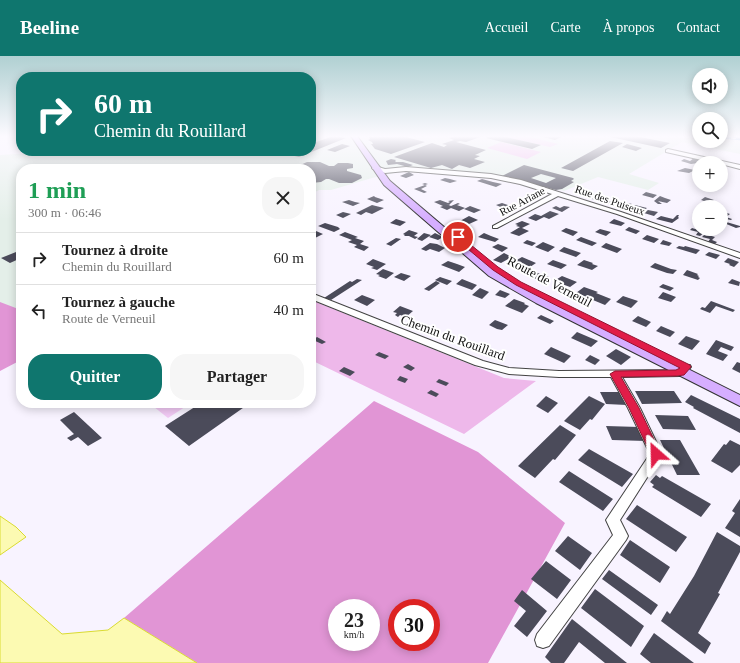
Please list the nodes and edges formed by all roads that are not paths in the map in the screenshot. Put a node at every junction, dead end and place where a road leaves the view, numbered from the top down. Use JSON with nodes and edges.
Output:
{"nodes":[{"id":1,"x":376,"y":164,"type":"edge"},
{"id":2,"x":377,"y":164,"type":"edge"},
{"id":3,"x":728,"y":164,"type":"edge"},
{"id":4,"x":740,"y":167,"type":"edge"},
{"id":5,"x":380,"y":169,"type":"junction"},
{"id":6,"x":560,"y":193,"type":"junction"},
{"id":7,"x":495,"y":227,"type":"dead end"},
{"id":8,"x":740,"y":256,"type":"edge"},
{"id":9,"x":316,"y":298,"type":"edge"},
{"id":10,"x":684,"y":369,"type":"junction"},
{"id":11,"x":615,"y":374,"type":"junction"},
{"id":12,"x":740,"y":394,"type":"edge"},
{"id":13,"x":740,"y":401,"type":"edge"},
{"id":14,"x":543,"y":640,"type":"dead end"}],
"edges":[{"from":1,"to":5,"type":"main road","name":"Route de Verneuil"},
{"from":2,"to":5,"type":"main road","name":"Route de Verneuil"},
{"from":3,"to":4,"type":"street"},
{"from":5,"to":6,"type":"street","name":"Rue des Puiseux"},
{"from":5,"to":10,"type":"main road","name":"Route de Verneuil"},
{"from":6,"to":7,"type":"street","name":"Rue Ariane"},
{"from":6,"to":8,"type":"street","name":"Rue des Puiseux"},
{"from":9,"to":11,"type":"street","name":"Chemin du Rouillard"},
{"from":10,"to":11,"type":"street","name":"Chemin du Rouillard"},
{"from":10,"to":12,"type":"main road","name":"Route de Verneuil"},
{"from":10,"to":13,"type":"main road","name":"Route de Verneuil"},
{"from":11,"to":14,"type":"street"}]}
